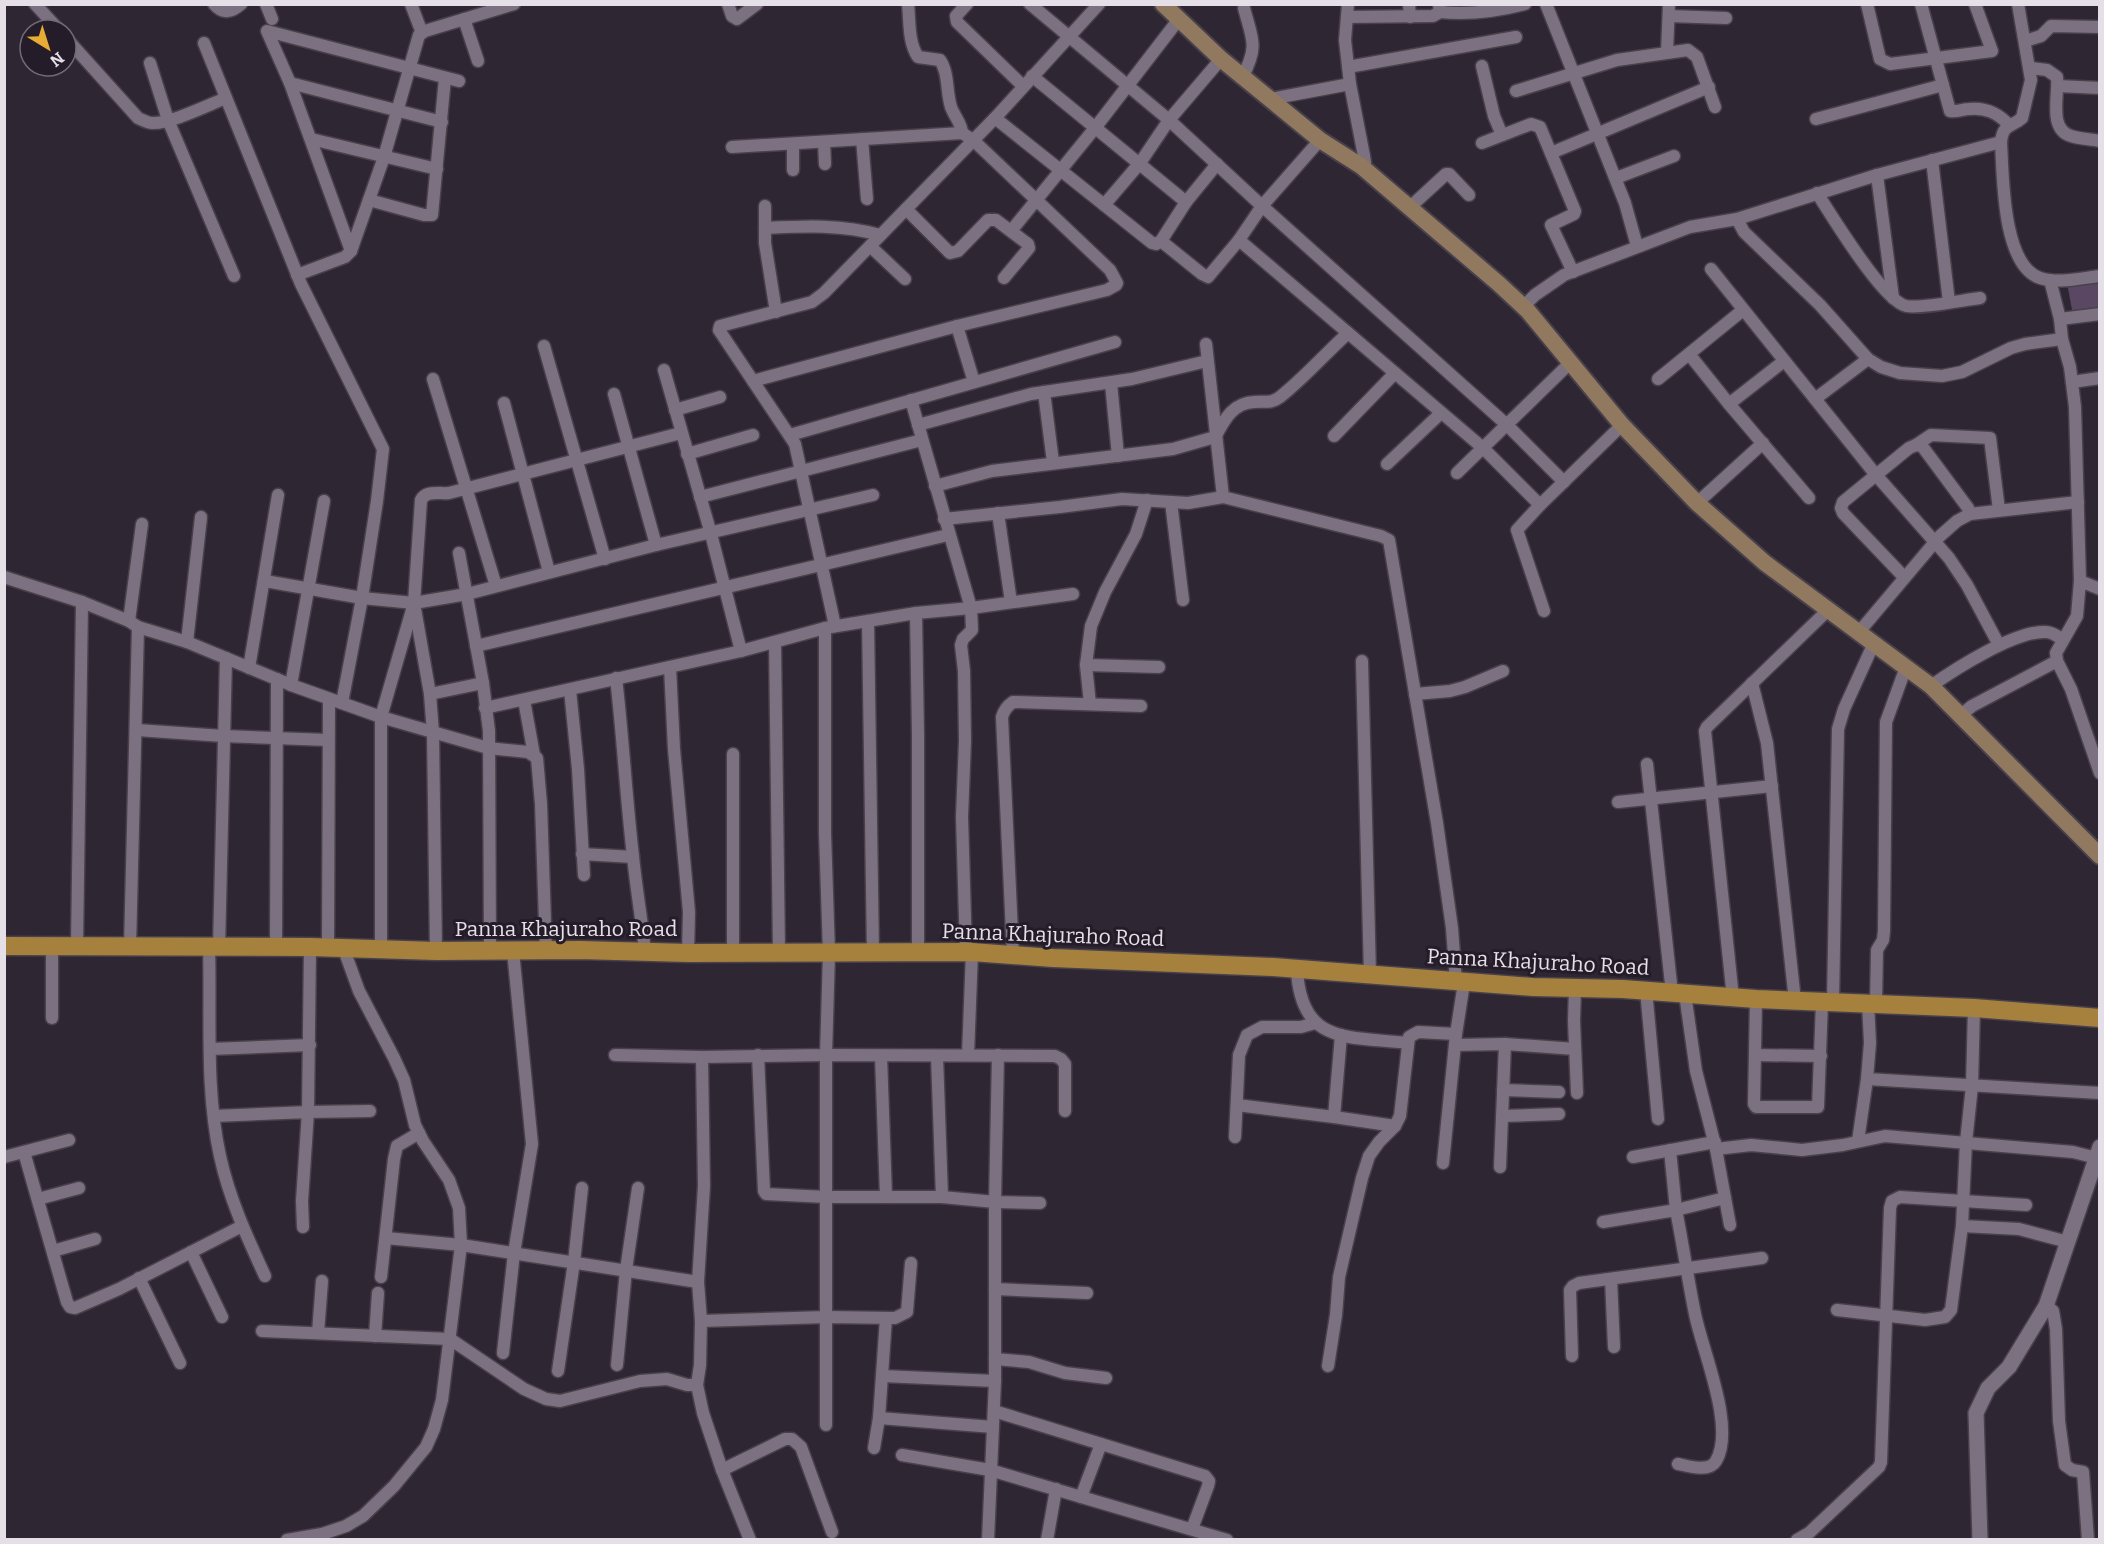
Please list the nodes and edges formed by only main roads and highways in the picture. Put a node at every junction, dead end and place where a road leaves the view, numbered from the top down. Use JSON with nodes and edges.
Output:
{"nodes":[{"id":1,"x":1163,"y":4,"type":"edge"},
{"id":2,"x":2098,"y":850,"type":"edge"},
{"id":3,"x":4,"y":946,"type":"edge"},
{"id":4,"x":2099,"y":1018,"type":"edge"}],
"edges":[{"from":1,"to":2,"type":"main road"},
{"from":3,"to":4,"type":"main road","name":"Panna Khajuraho Road"}]}
